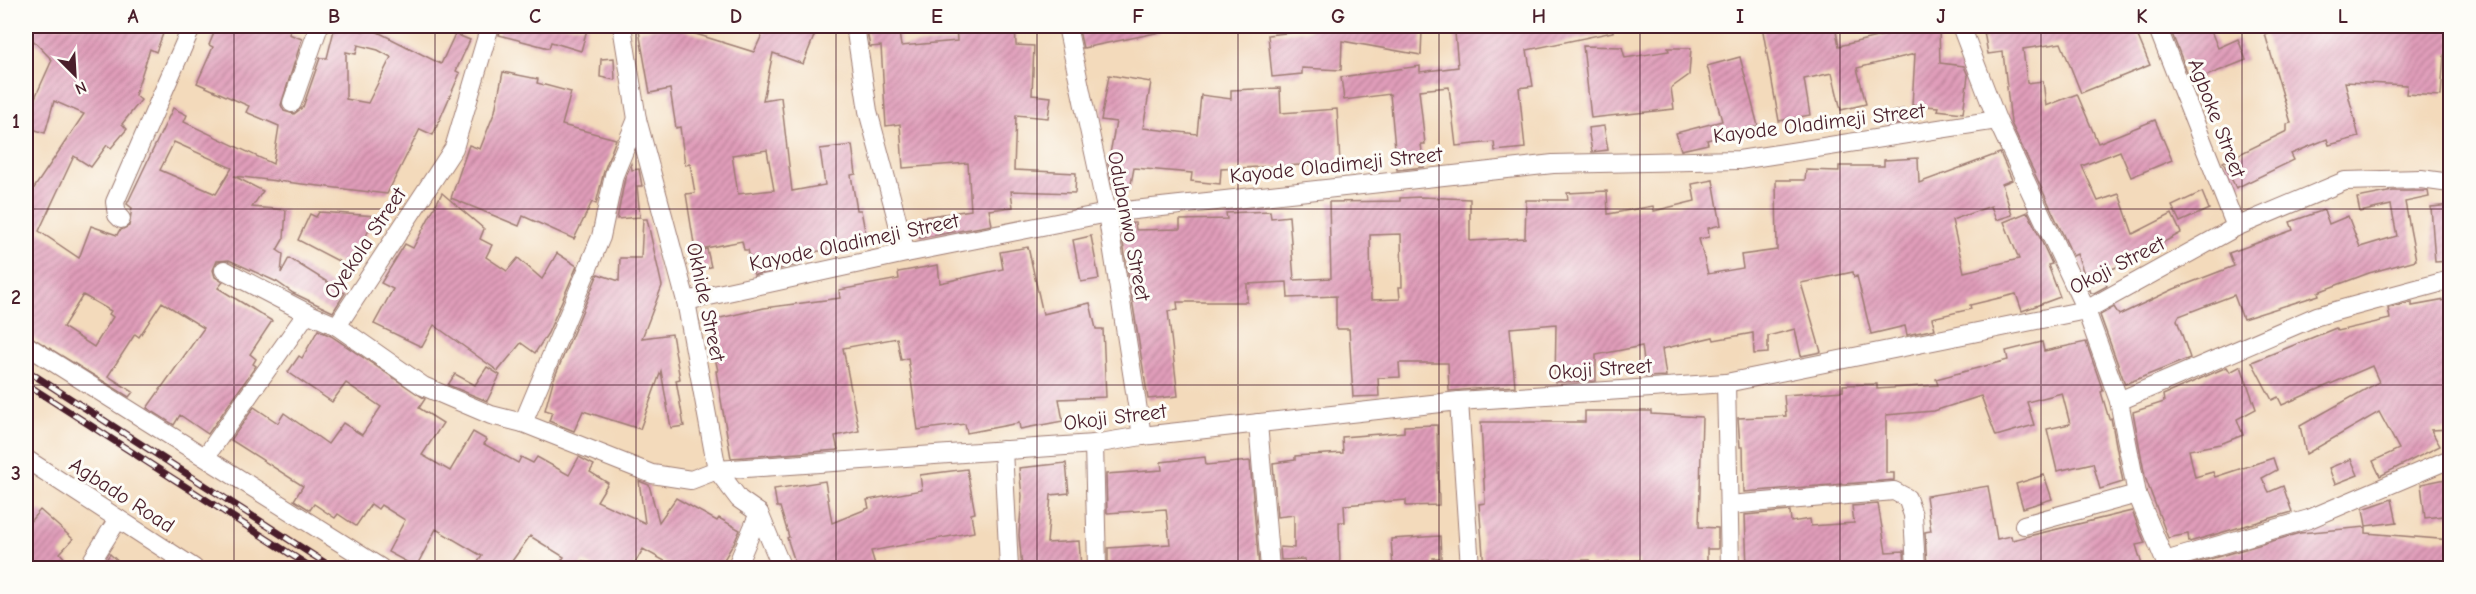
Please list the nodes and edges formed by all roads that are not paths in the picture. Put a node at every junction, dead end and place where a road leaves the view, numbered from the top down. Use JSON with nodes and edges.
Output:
{"nodes":[{"id":1,"x":192,"y":26,"type":"edge"},
{"id":2,"x":319,"y":26,"type":"edge"},
{"id":3,"x":490,"y":26,"type":"edge"},
{"id":4,"x":622,"y":26,"type":"edge"},
{"id":5,"x":855,"y":26,"type":"edge"},
{"id":6,"x":1067,"y":26,"type":"edge"},
{"id":7,"x":1961,"y":26,"type":"edge"},
{"id":8,"x":2157,"y":26,"type":"edge"},
{"id":9,"x":292,"y":103,"type":"dead end"},
{"id":10,"x":637,"y":119,"type":"junction"},
{"id":11,"x":1996,"y":120,"type":"junction"},
{"id":12,"x":2451,"y":183,"type":"edge"},
{"id":13,"x":1107,"y":213,"type":"junction"},
{"id":14,"x":121,"y":219,"type":"dead end"},
{"id":15,"x":2236,"y":227,"type":"junction"},
{"id":16,"x":906,"y":253,"type":"junction"},
{"id":17,"x":224,"y":270,"type":"dead end"},
{"id":18,"x":2451,"y":280,"type":"edge"},
{"id":19,"x":686,"y":301,"type":"junction"},
{"id":20,"x":2086,"y":310,"type":"junction"},
{"id":21,"x":307,"y":313,"type":"junction"},
{"id":22,"x":337,"y":326,"type":"junction"},
{"id":23,"x":26,"y":345,"type":"edge"},
{"id":24,"x":1726,"y":383,"type":"junction"},
{"id":25,"x":1459,"y":401,"type":"junction"},
{"id":26,"x":2119,"y":401,"type":"junction"},
{"id":27,"x":523,"y":423,"type":"junction"},
{"id":28,"x":1258,"y":423,"type":"junction"},
{"id":29,"x":1142,"y":436,"type":"junction"},
{"id":30,"x":1094,"y":444,"type":"junction"},
{"id":31,"x":1004,"y":450,"type":"junction"},
{"id":32,"x":206,"y":456,"type":"junction"},
{"id":33,"x":26,"y":459,"type":"edge"},
{"id":34,"x":2451,"y":459,"type":"edge"},
{"id":35,"x":717,"y":470,"type":"junction"},
{"id":36,"x":2137,"y":494,"type":"junction"},
{"id":37,"x":1729,"y":505,"type":"junction"},
{"id":38,"x":759,"y":513,"type":"junction"},
{"id":39,"x":118,"y":519,"type":"junction"},
{"id":40,"x":2024,"y":525,"type":"dead end"},
{"id":41,"x":2166,"y":565,"type":"edge"},
{"id":42,"x":183,"y":566,"type":"edge"},
{"id":43,"x":97,"y":568,"type":"edge"},
{"id":44,"x":381,"y":568,"type":"edge"},
{"id":45,"x":736,"y":568,"type":"edge"},
{"id":46,"x":782,"y":568,"type":"edge"},
{"id":47,"x":1009,"y":568,"type":"edge"},
{"id":48,"x":1097,"y":568,"type":"edge"},
{"id":49,"x":1270,"y":568,"type":"edge"},
{"id":50,"x":1470,"y":568,"type":"edge"},
{"id":51,"x":1730,"y":568,"type":"edge"},
{"id":52,"x":1916,"y":568,"type":"edge"}],
"edges":[{"from":1,"to":14,"type":"street"},
{"from":2,"to":9,"type":"street"},
{"from":3,"to":22,"type":"street","name":"Oyekola Street"},
{"from":4,"to":10,"type":"street","name":"Okhide Street"},
{"from":5,"to":16,"type":"street"},
{"from":6,"to":13,"type":"street","name":"Odubanwo Street"},
{"from":7,"to":11,"type":"street"},
{"from":8,"to":15,"type":"street","name":"Agboke Street"},
{"from":10,"to":19,"type":"street","name":"Okhide Street"},
{"from":10,"to":27,"type":"street"},
{"from":11,"to":13,"type":"street","name":"Kayode Oladimeji Street"},
{"from":11,"to":20,"type":"street"},
{"from":12,"to":15,"type":"street","name":"Okoji Street"},
{"from":13,"to":16,"type":"street","name":"Kayode Oladimeji Street"},
{"from":13,"to":29,"type":"street","name":"Odubanwo Street"},
{"from":15,"to":20,"type":"street","name":"Okoji Street"},
{"from":16,"to":19,"type":"street","name":"Kayode Oladimeji Street"},
{"from":17,"to":21,"type":"street"},
{"from":18,"to":26,"type":"street"},
{"from":19,"to":35,"type":"street","name":"Okhide Street"},
{"from":20,"to":24,"type":"street","name":"Okoji Street"},
{"from":20,"to":26,"type":"street"},
{"from":21,"to":22,"type":"street","name":"Oyekola Street"},
{"from":21,"to":32,"type":"street","name":"Oyekola Street"},
{"from":22,"to":27,"type":"street","name":"Okoji Street"},
{"from":23,"to":32,"type":"street"},
{"from":24,"to":25,"type":"street","name":"Okoji Street"},
{"from":24,"to":37,"type":"street"},
{"from":25,"to":28,"type":"street","name":"Okoji Street"},
{"from":25,"to":50,"type":"street"},
{"from":26,"to":36,"type":"street"},
{"from":27,"to":35,"type":"street","name":"Okoji Street"},
{"from":28,"to":29,"type":"street","name":"Okoji Street"},
{"from":28,"to":49,"type":"street"},
{"from":29,"to":30,"type":"street","name":"Okoji Street"},
{"from":30,"to":31,"type":"street","name":"Okoji Street"},
{"from":30,"to":48,"type":"street"},
{"from":31,"to":35,"type":"street","name":"Okoji Street"},
{"from":31,"to":47,"type":"street"},
{"from":32,"to":44,"type":"street"},
{"from":33,"to":39,"type":"street","name":"Agbado Road"},
{"from":34,"to":41,"type":"street"},
{"from":35,"to":38,"type":"street","name":"Okhide Street"},
{"from":36,"to":40,"type":"street"},
{"from":36,"to":41,"type":"street"},
{"from":37,"to":51,"type":"street"},
{"from":37,"to":52,"type":"street"},
{"from":38,"to":45,"type":"street"},
{"from":38,"to":46,"type":"street","name":"Okhide Street"},
{"from":39,"to":42,"type":"street","name":"Agbado Road"},
{"from":39,"to":43,"type":"street"}]}
